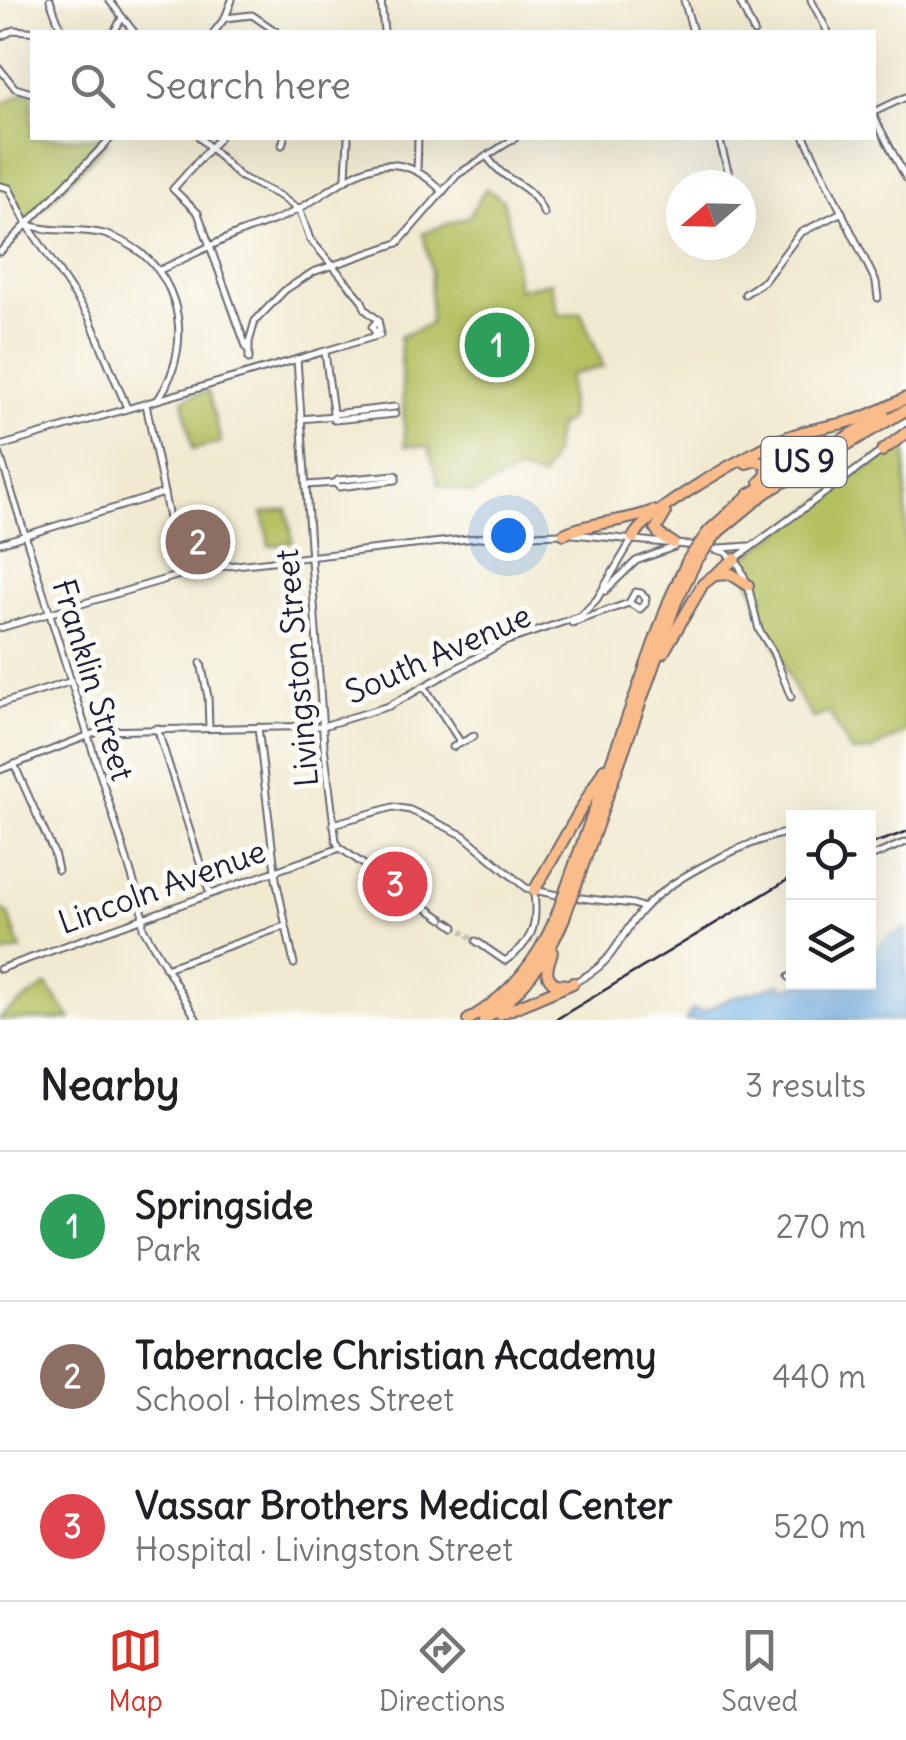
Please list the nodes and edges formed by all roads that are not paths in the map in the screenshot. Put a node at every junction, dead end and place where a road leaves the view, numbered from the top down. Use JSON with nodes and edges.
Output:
{"nodes":[{"id":1,"x":50,"y":0,"type":"edge"},
{"id":2,"x":109,"y":0,"type":"edge"},
{"id":3,"x":232,"y":0,"type":"edge"},
{"id":4,"x":381,"y":0,"type":"edge"},
{"id":5,"x":684,"y":0,"type":"edge"},
{"id":6,"x":739,"y":0,"type":"edge"},
{"id":7,"x":811,"y":0,"type":"edge"},
{"id":8,"x":122,"y":17,"type":"junction"},
{"id":9,"x":225,"y":18,"type":"junction"},
{"id":10,"x":30,"y":30,"type":"edge"},
{"id":11,"x":61,"y":30,"type":"edge"},
{"id":12,"x":115,"y":30,"type":"edge"},
{"id":13,"x":132,"y":30,"type":"edge"},
{"id":14,"x":216,"y":30,"type":"edge"},
{"id":15,"x":274,"y":30,"type":"edge"},
{"id":16,"x":384,"y":30,"type":"edge"},
{"id":17,"x":692,"y":30,"type":"edge"},
{"id":18,"x":753,"y":30,"type":"edge"},
{"id":19,"x":826,"y":30,"type":"edge"},
{"id":20,"x":0,"y":37,"type":"edge"},
{"id":21,"x":0,"y":69,"type":"edge"},
{"id":22,"x":30,"y":92,"type":"edge"},
{"id":23,"x":906,"y":97,"type":"edge"},
{"id":24,"x":876,"y":114,"type":"edge"},
{"id":25,"x":876,"y":119,"type":"edge"},
{"id":26,"x":107,"y":140,"type":"edge"},
{"id":27,"x":202,"y":140,"type":"edge"},
{"id":28,"x":217,"y":140,"type":"edge"},
{"id":29,"x":348,"y":140,"type":"edge"},
{"id":30,"x":418,"y":140,"type":"edge"},
{"id":31,"x":512,"y":140,"type":"edge"},
{"id":32,"x":721,"y":140,"type":"edge"},
{"id":33,"x":807,"y":140,"type":"edge"},
{"id":34,"x":210,"y":147,"type":"junction"},
{"id":35,"x":488,"y":158,"type":"junction"},
{"id":36,"x":417,"y":170,"type":"junction"},
{"id":37,"x":728,"y":170,"type":"edge"},
{"id":38,"x":346,"y":177,"type":"junction"},
{"id":39,"x":906,"y":178,"type":"edge"},
{"id":40,"x":0,"y":186,"type":"edge"},
{"id":41,"x":443,"y":192,"type":"junction"},
{"id":42,"x":298,"y":210,"type":"junction"},
{"id":43,"x":842,"y":212,"type":"junction"},
{"id":44,"x":544,"y":214,"type":"dead end"},
{"id":45,"x":27,"y":224,"type":"junction"},
{"id":46,"x":211,"y":247,"type":"junction"},
{"id":47,"x":0,"y":252,"type":"edge"},
{"id":48,"x":331,"y":266,"type":"junction"},
{"id":49,"x":160,"y":270,"type":"junction"},
{"id":50,"x":745,"y":294,"type":"dead end"},
{"id":51,"x":878,"y":298,"type":"dead end"},
{"id":52,"x":378,"y":320,"type":"dead end"},
{"id":53,"x":380,"y":335,"type":"dead end"},
{"id":54,"x":325,"y":352,"type":"junction"},
{"id":55,"x":250,"y":359,"type":"junction"},
{"id":56,"x":297,"y":359,"type":"junction"},
{"id":57,"x":254,"y":371,"type":"junction"},
{"id":58,"x":157,"y":400,"type":"junction"},
{"id":59,"x":906,"y":400,"type":"edge"},
{"id":60,"x":146,"y":404,"type":"junction"},
{"id":61,"x":128,"y":408,"type":"junction"},
{"id":62,"x":906,"y":410,"type":"edge"},
{"id":63,"x":395,"y":411,"type":"dead end"},
{"id":64,"x":333,"y":417,"type":"junction"},
{"id":65,"x":301,"y":419,"type":"junction"},
{"id":66,"x":906,"y":433,"type":"edge"},
{"id":67,"x":0,"y":446,"type":"edge"},
{"id":68,"x":882,"y":451,"type":"joint"},
{"id":69,"x":0,"y":455,"type":"edge"},
{"id":70,"x":306,"y":484,"type":"junction"},
{"id":71,"x":335,"y":484,"type":"junction"},
{"id":72,"x":164,"y":493,"type":"junction"},
{"id":73,"x":676,"y":500,"type":"junction"},
{"id":74,"x":665,"y":514,"type":"junction"},
{"id":75,"x":724,"y":515,"type":"junction"},
{"id":76,"x":714,"y":531,"type":"junction"},
{"id":77,"x":564,"y":534,"type":"junction"},
{"id":78,"x":25,"y":535,"type":"junction"},
{"id":79,"x":633,"y":538,"type":"junction"},
{"id":80,"x":673,"y":542,"type":"junction"},
{"id":81,"x":756,"y":542,"type":"junction"},
{"id":82,"x":0,"y":543,"type":"edge"},
{"id":83,"x":690,"y":545,"type":"junction"},
{"id":84,"x":709,"y":547,"type":"junction"},
{"id":85,"x":311,"y":555,"type":"junction"},
{"id":86,"x":736,"y":560,"type":"junction"},
{"id":87,"x":692,"y":561,"type":"junction"},
{"id":88,"x":180,"y":573,"type":"junction"},
{"id":89,"x":710,"y":577,"type":"junction"},
{"id":90,"x":748,"y":585,"type":"junction"},
{"id":91,"x":629,"y":603,"type":"dead end"},
{"id":92,"x":593,"y":604,"type":"junction"},
{"id":93,"x":48,"y":613,"type":"junction"},
{"id":94,"x":564,"y":623,"type":"junction"},
{"id":95,"x":0,"y":628,"type":"edge"},
{"id":96,"x":201,"y":663,"type":"dead end"},
{"id":97,"x":648,"y":680,"type":"junction"},
{"id":98,"x":70,"y":682,"type":"junction"},
{"id":99,"x":424,"y":686,"type":"junction"},
{"id":100,"x":792,"y":697,"type":"dead end"},
{"id":101,"x":0,"y":704,"type":"edge"},
{"id":102,"x":323,"y":726,"type":"junction"},
{"id":103,"x":258,"y":727,"type":"junction"},
{"id":104,"x":157,"y":728,"type":"junction"},
{"id":105,"x":209,"y":728,"type":"junction"},
{"id":106,"x":86,"y":734,"type":"junction"},
{"id":107,"x":474,"y":736,"type":"dead end"},
{"id":108,"x":460,"y":743,"type":"junction"},
{"id":109,"x":453,"y":747,"type":"dead end"},
{"id":110,"x":617,"y":747,"type":"junction"},
{"id":111,"x":14,"y":764,"type":"junction"},
{"id":112,"x":0,"y":770,"type":"edge"},
{"id":113,"x":333,"y":824,"type":"junction"},
{"id":114,"x":786,"y":833,"type":"edge"},
{"id":115,"x":906,"y":842,"type":"edge"},
{"id":116,"x":340,"y":848,"type":"junction"},
{"id":117,"x":876,"y":855,"type":"edge"},
{"id":118,"x":58,"y":870,"type":"dead end"},
{"id":119,"x":276,"y":870,"type":"junction"},
{"id":120,"x":574,"y":879,"type":"junction"},
{"id":121,"x":534,"y":891,"type":"junction"},
{"id":122,"x":210,"y":894,"type":"junction"},
{"id":123,"x":644,"y":908,"type":"junction"},
{"id":124,"x":142,"y":918,"type":"junction"},
{"id":125,"x":560,"y":918,"type":"junction"},
{"id":126,"x":285,"y":926,"type":"junction"},
{"id":127,"x":455,"y":927,"type":"tunnel mouth"},
{"id":128,"x":476,"y":941,"type":"tunnel mouth"},
{"id":129,"x":294,"y":964,"type":"dead end"},
{"id":130,"x":166,"y":968,"type":"junction"},
{"id":131,"x":0,"y":969,"type":"edge"},
{"id":132,"x":573,"y":983,"type":"junction"},
{"id":133,"x":197,"y":1020,"type":"edge"},
{"id":134,"x":468,"y":1020,"type":"edge"},
{"id":135,"x":486,"y":1020,"type":"edge"}],
"edges":[{"from":1,"to":11,"type":"street"},
{"from":2,"to":8,"type":"street"},
{"from":3,"to":9,"type":"street"},
{"from":4,"to":16,"type":"street"},
{"from":5,"to":17,"type":"street"},
{"from":6,"to":18,"type":"street"},
{"from":7,"to":19,"type":"street"},
{"from":8,"to":12,"type":"street"},
{"from":8,"to":13,"type":"street"},
{"from":9,"to":14,"type":"street"},
{"from":9,"to":15,"type":"street"},
{"from":10,"to":20,"type":"street"},
{"from":21,"to":22,"type":"street"},
{"from":23,"to":24,"type":"street"},
{"from":25,"to":39,"type":"street"},
{"from":26,"to":45,"type":"street"},
{"from":27,"to":34,"type":"street"},
{"from":28,"to":34,"type":"street"},
{"from":29,"to":38,"type":"street"},
{"from":30,"to":36,"type":"street"},
{"from":31,"to":35,"type":"street"},
{"from":32,"to":37,"type":"street"},
{"from":33,"to":43,"type":"street"},
{"from":34,"to":42,"type":"street"},
{"from":34,"to":46,"type":"street"},
{"from":35,"to":41,"type":"street"},
{"from":35,"to":44,"type":"street"},
{"from":36,"to":38,"type":"street"},
{"from":36,"to":41,"type":"street"},
{"from":38,"to":42,"type":"street"},
{"from":40,"to":45,"type":"street"},
{"from":41,"to":48,"type":"street"},
{"from":42,"to":46,"type":"street"},
{"from":42,"to":48,"type":"street"},
{"from":43,"to":50,"type":"street"},
{"from":43,"to":51,"type":"street"},
{"from":45,"to":47,"type":"street"},
{"from":45,"to":49,"type":"street"},
{"from":45,"to":61,"type":"street"},
{"from":46,"to":49,"type":"street"},
{"from":46,"to":55,"type":"street"},
{"from":48,"to":52,"type":"street"},
{"from":48,"to":55,"type":"street"},
{"from":49,"to":58,"type":"street"},
{"from":53,"to":54,"type":"street"},
{"from":54,"to":56,"type":"street"},
{"from":54,"to":64,"type":"street"},
{"from":55,"to":57,"type":"street"},
{"from":56,"to":57,"type":"street"},
{"from":56,"to":65,"type":"street","name":"Livingston Street"},
{"from":57,"to":58,"type":"street"},
{"from":58,"to":60,"type":"street"},
{"from":59,"to":73,"type":"highway"},
{"from":59,"to":75,"type":"highway","number":"US 9"},
{"from":60,"to":61,"type":"street"},
{"from":60,"to":72,"type":"street"},
{"from":61,"to":67,"type":"street"},
{"from":62,"to":76,"type":"highway","number":"US 9"},
{"from":63,"to":64,"type":"street"},
{"from":64,"to":65,"type":"street"},
{"from":65,"to":70,"type":"street","name":"Livingston Street"},
{"from":66,"to":68,"type":"highway"},
{"from":68,"to":81,"type":"street"},
{"from":69,"to":78,"type":"street","name":"Franklin Street"},
{"from":70,"to":71,"type":"street"},
{"from":70,"to":85,"type":"street","name":"Livingston Street"},
{"from":71,"to":71,"type":"street"},
{"from":72,"to":78,"type":"street"},
{"from":72,"to":88,"type":"street"},
{"from":73,"to":77,"type":"highway"},
{"from":73,"to":79,"type":"highway"},
{"from":74,"to":75,"type":"highway"},
{"from":74,"to":79,"type":"highway"},
{"from":74,"to":80,"type":"highway"},
{"from":75,"to":76,"type":"highway","number":"US 9"},
{"from":76,"to":87,"type":"highway","number":"US 9","bridge":true},
{"from":77,"to":79,"type":"street"},
{"from":77,"to":85,"type":"street"},
{"from":78,"to":82,"type":"street"},
{"from":78,"to":93,"type":"street","name":"Franklin Street"},
{"from":79,"to":80,"type":"street"},
{"from":79,"to":92,"type":"street","name":"South Avenue"},
{"from":80,"to":83,"type":"street"},
{"from":81,"to":84,"type":"street"},
{"from":81,"to":86,"type":"street"},
{"from":83,"to":84,"type":"street"},
{"from":83,"to":92,"type":"street"},
{"from":84,"to":86,"type":"street"},
{"from":85,"to":88,"type":"street"},
{"from":85,"to":102,"type":"street","name":"Livingston Street"},
{"from":86,"to":89,"type":"highway"},
{"from":86,"to":90,"type":"street"},
{"from":87,"to":97,"type":"highway","number":"US 9"},
{"from":87,"to":110,"type":"highway","number":"US 9"},
{"from":88,"to":93,"type":"street"},
{"from":89,"to":90,"type":"highway"},
{"from":89,"to":97,"type":"highway"},
{"from":90,"to":100,"type":"street"},
{"from":91,"to":94,"type":"street"},
{"from":92,"to":94,"type":"street","name":"South Avenue"},
{"from":93,"to":95,"type":"street"},
{"from":93,"to":98,"type":"street","name":"Franklin Street"},
{"from":94,"to":99,"type":"street","name":"South Avenue"},
{"from":96,"to":105,"type":"street"},
{"from":97,"to":120,"type":"highway","number":"US 9"},
{"from":98,"to":101,"type":"street"},
{"from":98,"to":106,"type":"street","name":"Franklin Street"},
{"from":99,"to":102,"type":"street","name":"South Avenue"},
{"from":99,"to":108,"type":"street"},
{"from":102,"to":103,"type":"street","name":"South Avenue"},
{"from":102,"to":113,"type":"street","name":"Livingston Street"},
{"from":103,"to":105,"type":"street","name":"South Avenue"},
{"from":103,"to":119,"type":"street"},
{"from":104,"to":105,"type":"street","name":"South Avenue"},
{"from":104,"to":106,"type":"street","name":"South Avenue"},
{"from":104,"to":122,"type":"street"},
{"from":106,"to":111,"type":"street","name":"South Avenue"},
{"from":106,"to":124,"type":"street","name":"Franklin Street"},
{"from":107,"to":108,"type":"street"},
{"from":108,"to":109,"type":"street"},
{"from":110,"to":120,"type":"highway","number":"US 9"},
{"from":110,"to":121,"type":"highway"},
{"from":111,"to":112,"type":"street","name":"South Avenue"},
{"from":111,"to":118,"type":"street"},
{"from":113,"to":116,"type":"street","name":"Livingston Street"},
{"from":113,"to":121,"type":"street"},
{"from":114,"to":123,"type":"street"},
{"from":115,"to":117,"type":"street"},
{"from":116,"to":119,"type":"street","name":"Lincoln Avenue"},
{"from":116,"to":127,"type":"street"},
{"from":119,"to":122,"type":"street","name":"Lincoln Avenue"},
{"from":119,"to":126,"type":"street"},
{"from":120,"to":125,"type":"highway","number":"US 9","bridge":true},
{"from":121,"to":123,"type":"street"},
{"from":121,"to":128,"type":"street"},
{"from":122,"to":124,"type":"street","name":"Lincoln Avenue"},
{"from":123,"to":132,"type":"street"},
{"from":124,"to":130,"type":"street","name":"Franklin Street"},
{"from":124,"to":131,"type":"street","name":"Lincoln Avenue"},
{"from":125,"to":132,"type":"highway"},
{"from":125,"to":134,"type":"highway","number":"US 9"},
{"from":125,"to":135,"type":"highway","number":"US 9"},
{"from":126,"to":129,"type":"street"},
{"from":126,"to":130,"type":"street"},
{"from":130,"to":133,"type":"street","name":"Franklin Street"},
{"from":132,"to":135,"type":"highway"}]}
